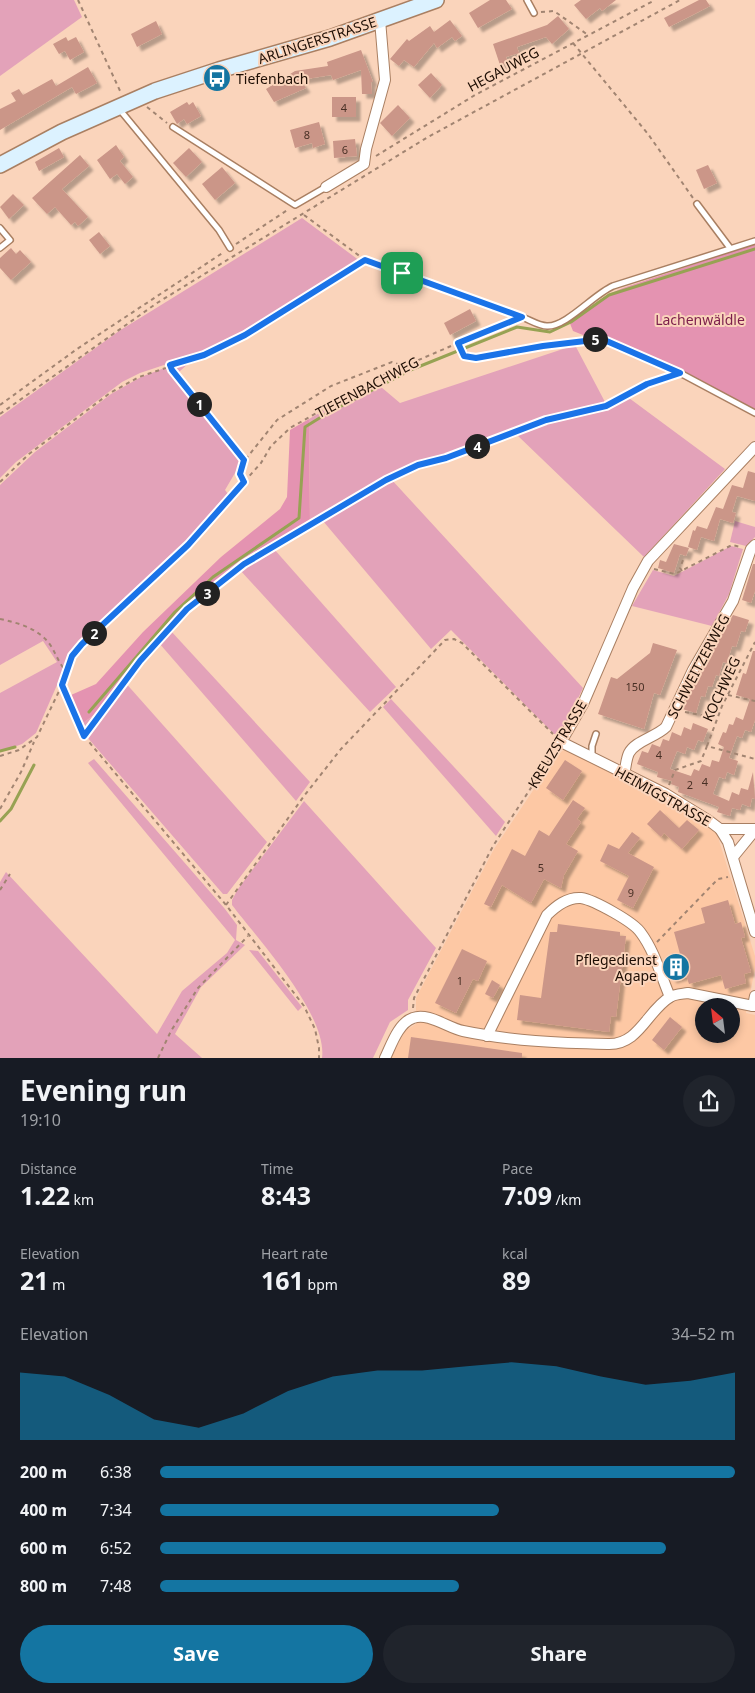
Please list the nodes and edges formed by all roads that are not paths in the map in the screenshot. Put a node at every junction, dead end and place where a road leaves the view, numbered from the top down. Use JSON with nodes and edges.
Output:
{"nodes":[{"id":1,"x":436,"y":0,"type":"edge"},
{"id":2,"x":527,"y":0,"type":"edge"},
{"id":3,"x":534,"y":13,"type":"road end"},
{"id":4,"x":380,"y":20,"type":"junction"},
{"id":5,"x":128,"y":102,"type":"junction"},
{"id":6,"x":173,"y":127,"type":"road end"},
{"id":7,"x":0,"y":165,"type":"edge"},
{"id":8,"x":326,"y":187,"type":"joint"},
{"id":9,"x":697,"y":204,"type":"road end"},
{"id":10,"x":0,"y":228,"type":"edge"},
{"id":11,"x":755,"y":241,"type":"edge"},
{"id":12,"x":0,"y":248,"type":"edge"},
{"id":13,"x":230,"y":248,"type":"road end"},
{"id":14,"x":730,"y":248,"type":"junction"},
{"id":15,"x":755,"y":413,"type":"edge"},
{"id":16,"x":755,"y":447,"type":"edge"},
{"id":17,"x":753,"y":547,"type":"edge"},
{"id":18,"x":596,"y":734,"type":"dead end"},
{"id":19,"x":561,"y":742,"type":"joint"},
{"id":20,"x":592,"y":757,"type":"junction"},
{"id":21,"x":624,"y":774,"type":"junction"},
{"id":22,"x":720,"y":829,"type":"junction"},
{"id":23,"x":755,"y":829,"type":"edge"},
{"id":24,"x":732,"y":857,"type":"junction"},
{"id":25,"x":755,"y":932,"type":"edge"},
{"id":26,"x":670,"y":997,"type":"junction"},
{"id":27,"x":754,"y":1003,"type":"edge"},
{"id":28,"x":487,"y":1036,"type":"junction"},
{"id":29,"x":385,"y":1058,"type":"edge"}],
"edges":[{"from":1,"to":4,"type":"main road","name":"ARLINGERSTRASSE"},
{"from":2,"to":3,"type":"lane"},
{"from":4,"to":5,"type":"main road","name":"ARLINGERSTRASSE"},
{"from":4,"to":8,"type":"street"},
{"from":5,"to":7,"type":"main road","name":"ARLINGERSTRASSE"},
{"from":5,"to":13,"type":"lane"},
{"from":6,"to":8,"type":"lane"},
{"from":9,"to":14,"type":"lane"},
{"from":10,"to":12,"type":"lane"},
{"from":11,"to":14,"type":"lane"},
{"from":14,"to":15,"type":"lane"},
{"from":16,"to":19,"type":"street","name":"KREUZSTRASSE"},
{"from":17,"to":21,"type":"street","name":"SCHWEITZERWEG"},
{"from":18,"to":20,"type":"lane"},
{"from":19,"to":20,"type":"street","name":"HEIMIGSTRASSE"},
{"from":20,"to":21,"type":"street","name":"HEIMIGSTRASSE"},
{"from":21,"to":22,"type":"street","name":"HEIMIGSTRASSE"},
{"from":22,"to":23,"type":"street"},
{"from":22,"to":24,"type":"street","name":"HEIMIGSTRASSE"},
{"from":23,"to":24,"type":"street"},
{"from":24,"to":25,"type":"street","name":"HEIMIGSTRASSE"},
{"from":26,"to":27,"type":"street"},
{"from":26,"to":28,"type":"street"},
{"from":26,"to":28,"type":"street"},
{"from":28,"to":29,"type":"street"}]}
